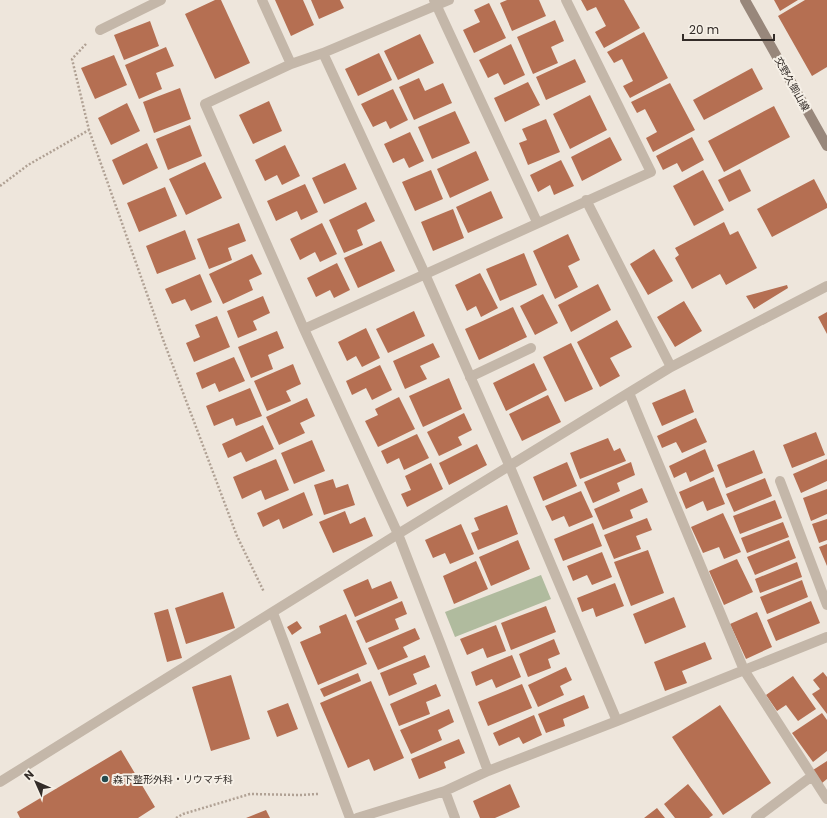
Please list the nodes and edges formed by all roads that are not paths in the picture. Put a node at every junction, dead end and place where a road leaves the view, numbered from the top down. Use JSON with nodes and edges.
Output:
{"nodes":[{"id":1,"x":161,"y":0,"type":"edge"},
{"id":2,"x":262,"y":0,"type":"edge"},
{"id":3,"x":448,"y":0,"type":"edge"},
{"id":4,"x":566,"y":0,"type":"edge"},
{"id":5,"x":745,"y":0,"type":"edge"},
{"id":6,"x":435,"y":3,"type":"edge"},
{"id":7,"x":100,"y":30,"type":"road end"},
{"id":8,"x":323,"y":53,"type":"junction"},
{"id":9,"x":291,"y":64,"type":"junction"},
{"id":10,"x":827,"y":146,"type":"edge"},
{"id":11,"x":586,"y":200,"type":"junction"},
{"id":12,"x":537,"y":222,"type":"junction"},
{"id":13,"x":425,"y":274,"type":"junction"},
{"id":14,"x":827,"y":286,"type":"edge"},
{"id":15,"x":304,"y":329,"type":"junction"},
{"id":16,"x":531,"y":348,"type":"dead end"},
{"id":17,"x":671,"y":367,"type":"junction"},
{"id":18,"x":470,"y":377,"type":"junction"},
{"id":19,"x":629,"y":393,"type":"junction"},
{"id":20,"x":510,"y":467,"type":"junction"},
{"id":21,"x":780,"y":481,"type":"dead end"},
{"id":22,"x":398,"y":534,"type":"junction"},
{"id":23,"x":827,"y":605,"type":"edge"},
{"id":24,"x":273,"y":613,"type":"junction"},
{"id":25,"x":827,"y":637,"type":"edge"},
{"id":26,"x":744,"y":670,"type":"junction"},
{"id":27,"x":618,"y":721,"type":"junction"},
{"id":28,"x":488,"y":770,"type":"junction"},
{"id":29,"x":812,"y":776,"type":"junction"},
{"id":30,"x":0,"y":782,"type":"edge"},
{"id":31,"x":445,"y":791,"type":"junction"},
{"id":32,"x":827,"y":799,"type":"edge"},
{"id":33,"x":350,"y":818,"type":"edge"},
{"id":34,"x":357,"y":818,"type":"edge"},
{"id":35,"x":455,"y":818,"type":"edge"},
{"id":36,"x":756,"y":818,"type":"edge"}],
"edges":[{"from":1,"to":7,"type":"street"},
{"from":2,"to":9,"type":"street"},
{"from":3,"to":6,"type":"street"},
{"from":4,"to":11,"type":"street"},
{"from":5,"to":10,"type":"main road","name":"交野久御山線"},
{"from":6,"to":8,"type":"street"},
{"from":6,"to":12,"type":"street"},
{"from":8,"to":9,"type":"street"},
{"from":8,"to":13,"type":"street"},
{"from":9,"to":15,"type":"street"},
{"from":11,"to":12,"type":"street"},
{"from":11,"to":17,"type":"street"},
{"from":12,"to":13,"type":"street"},
{"from":13,"to":15,"type":"street"},
{"from":13,"to":18,"type":"street"},
{"from":14,"to":17,"type":"street"},
{"from":15,"to":22,"type":"street"},
{"from":16,"to":18,"type":"street"},
{"from":17,"to":19,"type":"street"},
{"from":18,"to":20,"type":"street"},
{"from":19,"to":20,"type":"street"},
{"from":19,"to":26,"type":"street"},
{"from":20,"to":22,"type":"street"},
{"from":20,"to":27,"type":"street"},
{"from":21,"to":23,"type":"street"},
{"from":22,"to":24,"type":"street"},
{"from":22,"to":28,"type":"street"},
{"from":24,"to":30,"type":"street"},
{"from":24,"to":33,"type":"street"},
{"from":25,"to":26,"type":"street"},
{"from":26,"to":27,"type":"street"},
{"from":26,"to":29,"type":"street"},
{"from":27,"to":28,"type":"street"},
{"from":28,"to":31,"type":"street"},
{"from":29,"to":32,"type":"street"},
{"from":29,"to":36,"type":"street"},
{"from":31,"to":34,"type":"street"},
{"from":31,"to":35,"type":"street"}]}
